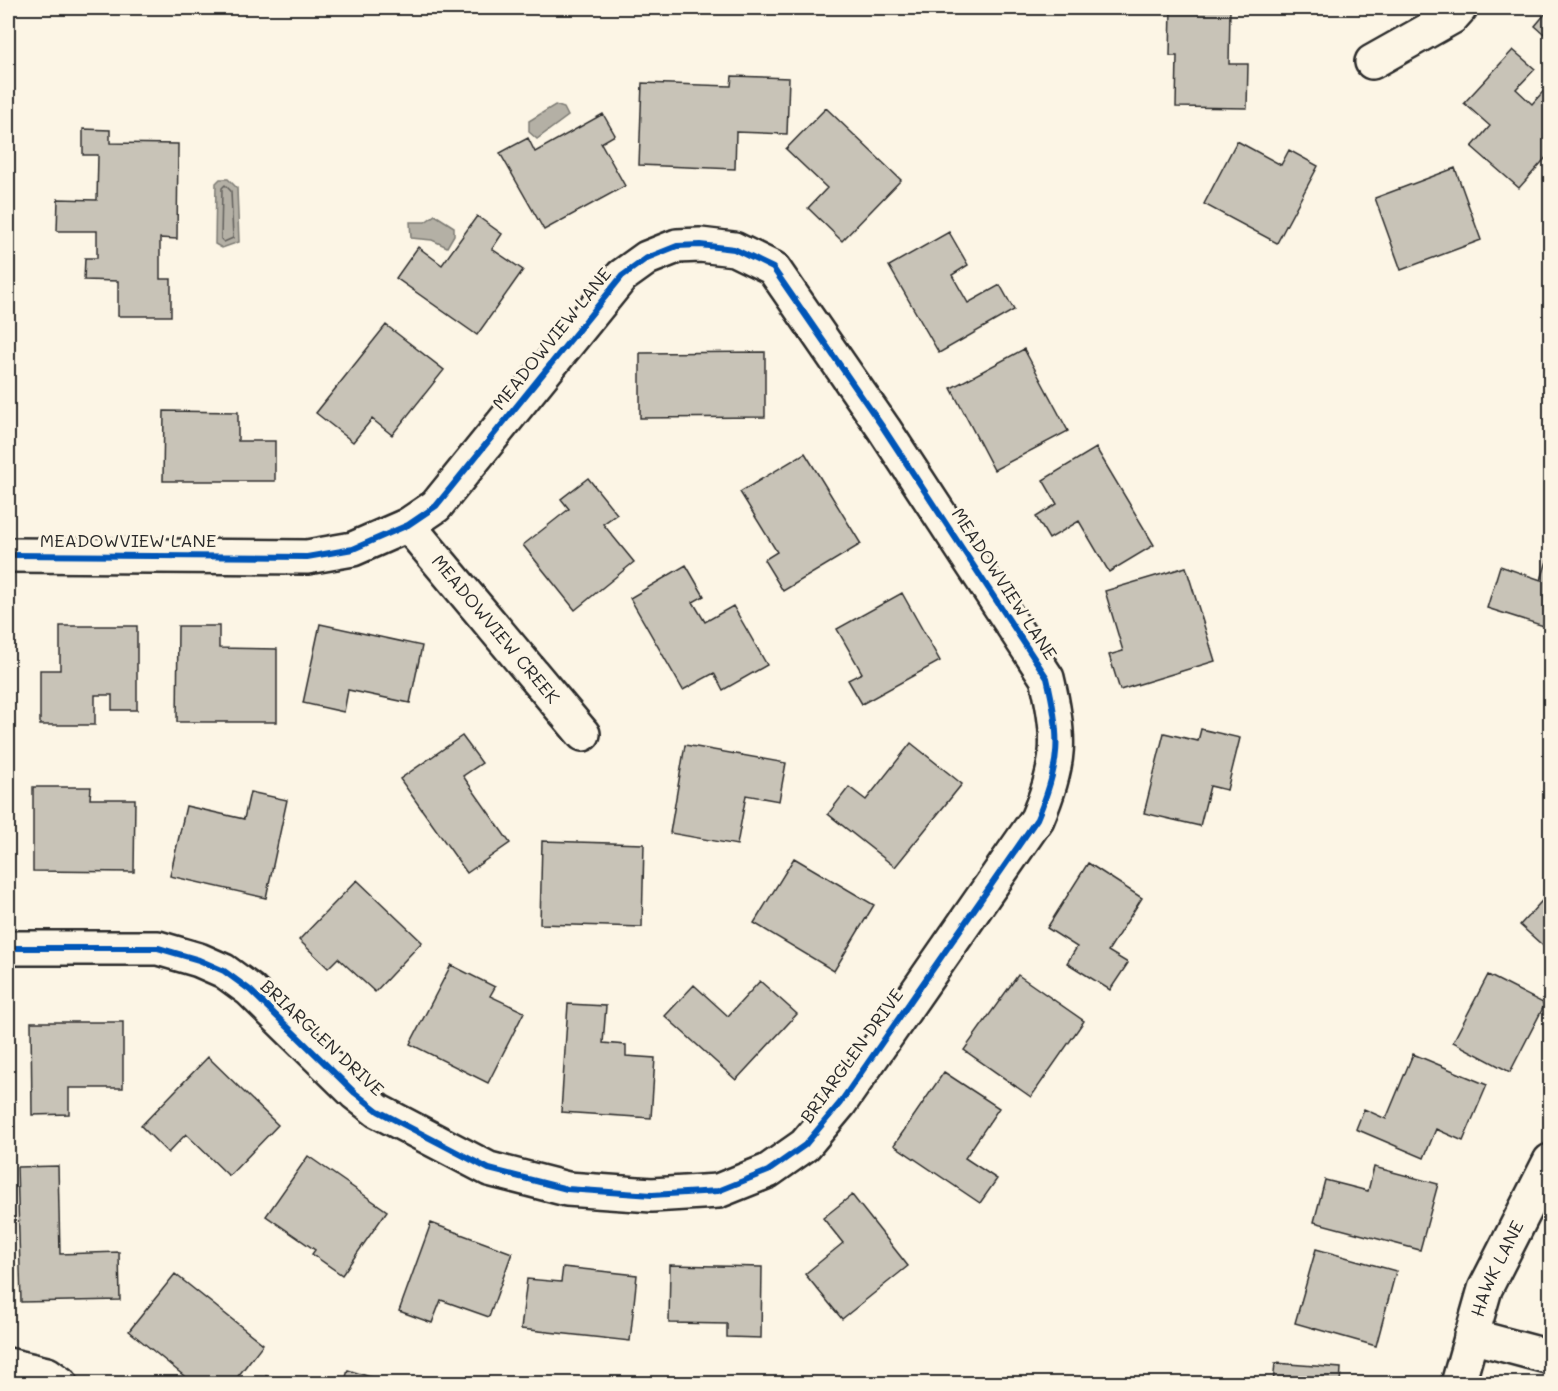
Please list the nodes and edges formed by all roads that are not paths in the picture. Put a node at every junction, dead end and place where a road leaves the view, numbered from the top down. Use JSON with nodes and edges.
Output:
{"nodes":[{"id":1,"x":1460,"y":8,"type":"edge"},
{"id":2,"x":1372,"y":62,"type":"dead end"},
{"id":3,"x":408,"y":525,"type":"junction"},
{"id":4,"x":8,"y":555,"type":"edge"},
{"id":5,"x":1047,"y":678,"type":"joint"},
{"id":6,"x":583,"y":734,"type":"dead end"},
{"id":7,"x":8,"y":948,"type":"edge"},
{"id":8,"x":1551,"y":1161,"type":"edge"},
{"id":9,"x":1471,"y":1336,"type":"junction"},
{"id":10,"x":1551,"y":1357,"type":"edge"},
{"id":11,"x":8,"y":1365,"type":"edge"},
{"id":12,"x":62,"y":1383,"type":"edge"},
{"id":13,"x":1458,"y":1383,"type":"edge"}],
"edges":[{"from":1,"to":2,"type":"street"},
{"from":3,"to":4,"type":"street","name":"MEADOWVIEW LANE"},
{"from":3,"to":5,"type":"street","name":"MEADOWVIEW LANE"},
{"from":3,"to":6,"type":"street","name":"MEADOWVIEW CREEK"},
{"from":5,"to":7,"type":"street","name":"BRIARGLEN DRIVE"},
{"from":8,"to":9,"type":"street","name":"HAWK LANE"},
{"from":9,"to":10,"type":"street"},
{"from":9,"to":13,"type":"street","name":"HAWK LANE"},
{"from":11,"to":12,"type":"street"}]}
